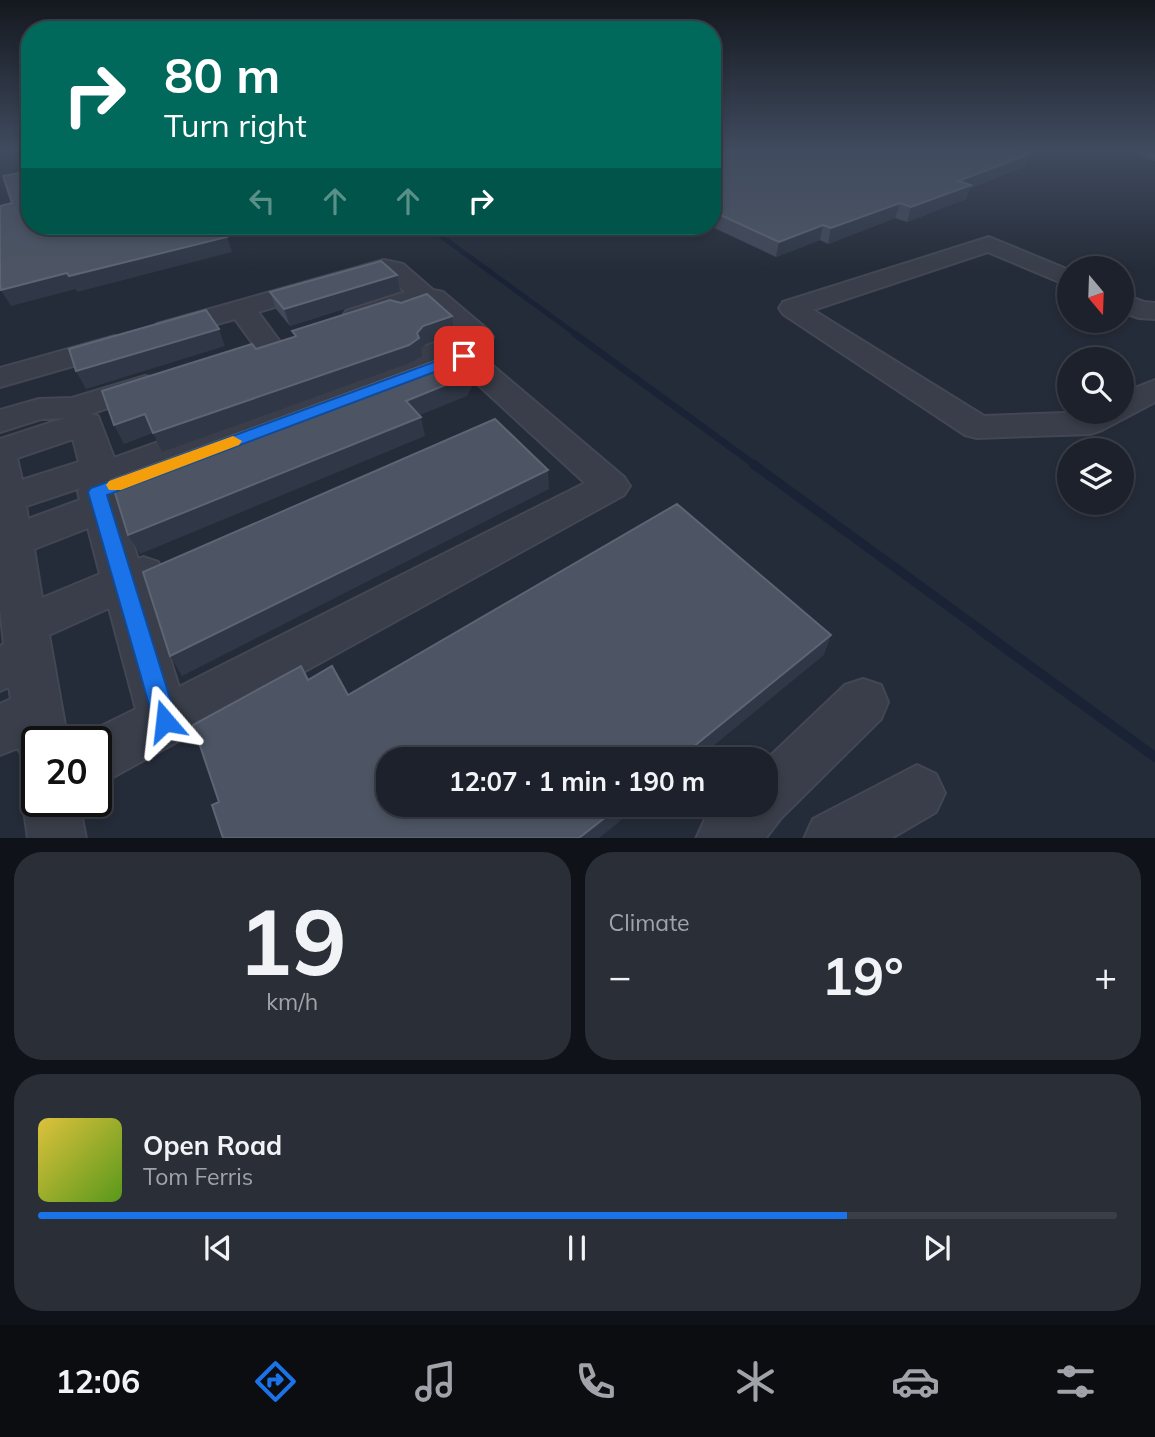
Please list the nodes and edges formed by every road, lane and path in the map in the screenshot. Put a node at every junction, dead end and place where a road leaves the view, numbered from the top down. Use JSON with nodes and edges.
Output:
{"nodes":[{"id":1,"x":1057,"y":274,"type":"edge"},
{"id":2,"x":241,"y":308,"type":"junction"},
{"id":3,"x":1134,"y":308,"type":"edge"},
{"id":4,"x":1155,"y":311,"type":"edge"},
{"id":5,"x":289,"y":343,"type":"junction"},
{"id":6,"x":59,"y":361,"type":"junction"},
{"id":7,"x":0,"y":378,"type":"edge"},
{"id":8,"x":167,"y":383,"type":"edge"},
{"id":9,"x":1155,"y":389,"type":"edge"},
{"id":10,"x":1134,"y":400,"type":"edge"},
{"id":11,"x":525,"y":410,"type":"junction"},
{"id":12,"x":80,"y":415,"type":"junction"},
{"id":13,"x":0,"y":421,"type":"edge"},
{"id":14,"x":1062,"y":424,"type":"edge"},
{"id":15,"x":487,"y":426,"type":"edge"},
{"id":16,"x":99,"y":469,"type":"junction"},
{"id":17,"x":2,"y":473,"type":"edge"},
{"id":18,"x":102,"y":507,"type":"junction"},
{"id":19,"x":12,"y":541,"type":"junction"},
{"id":20,"x":174,"y":561,"type":"edge"},
{"id":21,"x":124,"y":582,"type":"junction"},
{"id":22,"x":18,"y":650,"type":"edge"},
{"id":23,"x":863,"y":702,"type":"dead end"},
{"id":24,"x":165,"y":721,"type":"junction"},
{"id":25,"x":27,"y":726,"type":"edge"},
{"id":26,"x":112,"y":749,"type":"edge"},
{"id":27,"x":778,"y":785,"type":"edge"},
{"id":28,"x":917,"y":793,"type":"dead end"},
{"id":29,"x":54,"y":817,"type":"edge"},
{"id":30,"x":747,"y":817,"type":"edge"},
{"id":31,"x":57,"y":838,"type":"edge"},
{"id":32,"x":725,"y":838,"type":"edge"},
{"id":33,"x":833,"y":838,"type":"edge"}],
"edges":[{"from":1,"to":14,"type":"lane"},
{"from":2,"to":5,"type":"street"},
{"from":2,"to":5,"type":"street"},
{"from":2,"to":6,"type":"street"},
{"from":3,"to":4,"type":"street"},
{"from":5,"to":16,"type":"street"},
{"from":6,"to":7,"type":"street"},
{"from":6,"to":12,"type":"street"},
{"from":8,"to":12,"type":"street"},
{"from":9,"to":10,"type":"street"},
{"from":11,"to":15,"type":"street"},
{"from":11,"to":18,"type":"street"},
{"from":11,"to":24,"type":"street"},
{"from":12,"to":13,"type":"street"},
{"from":12,"to":16,"type":"street"},
{"from":12,"to":17,"type":"street"},
{"from":16,"to":17,"type":"street"},
{"from":17,"to":19,"type":"street"},
{"from":18,"to":19,"type":"street"},
{"from":18,"to":21,"type":"street"},
{"from":19,"to":22,"type":"street"},
{"from":20,"to":21,"type":"street"},
{"from":21,"to":22,"type":"street"},
{"from":21,"to":24,"type":"street"},
{"from":22,"to":25,"type":"street"},
{"from":23,"to":27,"type":"street"},
{"from":24,"to":26,"type":"street"},
{"from":28,"to":33,"type":"street"},
{"from":29,"to":31,"type":"street"},
{"from":30,"to":32,"type":"street"}]}
